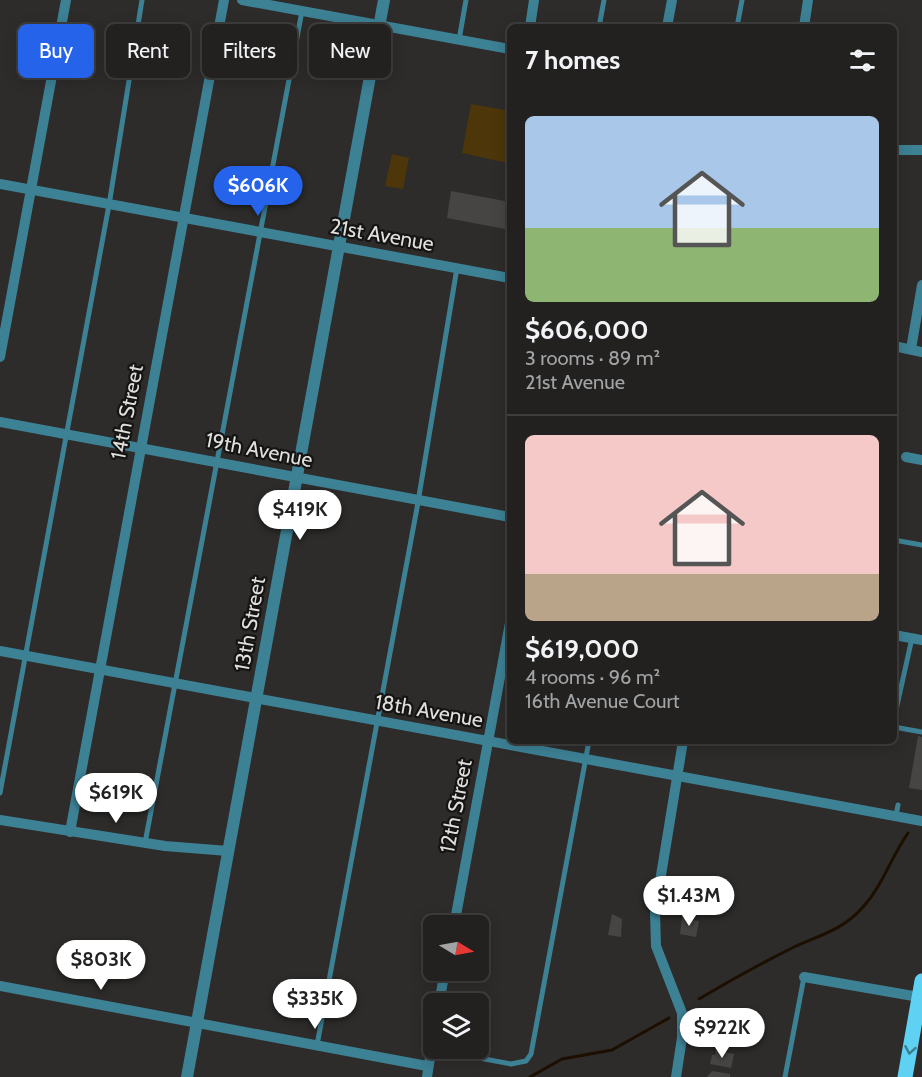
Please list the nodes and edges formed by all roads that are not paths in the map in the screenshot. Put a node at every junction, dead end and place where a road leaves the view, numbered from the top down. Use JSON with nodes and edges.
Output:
{"nodes":[{"id":1,"x":66,"y":0,"type":"edge"},
{"id":2,"x":142,"y":0,"type":"edge"},
{"id":3,"x":224,"y":0,"type":"edge"},
{"id":4,"x":242,"y":0,"type":"edge"},
{"id":5,"x":384,"y":0,"type":"edge"},
{"id":6,"x":466,"y":0,"type":"edge"},
{"id":7,"x":534,"y":0,"type":"edge"},
{"id":8,"x":604,"y":0,"type":"edge"},
{"id":9,"x":672,"y":0,"type":"edge"},
{"id":10,"x":742,"y":0,"type":"edge"},
{"id":11,"x":808,"y":0,"type":"edge"},
{"id":12,"x":302,"y":11,"type":"junction"},
{"id":13,"x":374,"y":24,"type":"edge"},
{"id":14,"x":380,"y":24,"type":"edge"},
{"id":15,"x":530,"y":24,"type":"edge"},
{"id":16,"x":600,"y":24,"type":"edge"},
{"id":17,"x":668,"y":24,"type":"edge"},
{"id":18,"x":738,"y":24,"type":"edge"},
{"id":19,"x":804,"y":24,"type":"edge"},
{"id":20,"x":391,"y":27,"type":"edge"},
{"id":21,"x":459,"y":40,"type":"junction"},
{"id":22,"x":507,"y":48,"type":"edge"},
{"id":23,"x":370,"y":78,"type":"edge"},
{"id":24,"x":897,"y":150,"type":"edge"},
{"id":25,"x":922,"y":150,"type":"edge"},
{"id":26,"x":0,"y":184,"type":"edge"},
{"id":27,"x":31,"y":189,"type":"junction"},
{"id":28,"x":109,"y":205,"type":"junction"},
{"id":29,"x":184,"y":216,"type":"junction"},
{"id":30,"x":262,"y":232,"type":"junction"},
{"id":31,"x":339,"y":246,"type":"junction"},
{"id":32,"x":457,"y":268,"type":"junction"},
{"id":33,"x":507,"y":277,"type":"edge"},
{"id":34,"x":922,"y":285,"type":"edge"},
{"id":35,"x":897,"y":347,"type":"edge"},
{"id":36,"x":916,"y":350,"type":"edge"},
{"id":37,"x":0,"y":357,"type":"edge"},
{"id":38,"x":0,"y":422,"type":"edge"},
{"id":39,"x":66,"y":434,"type":"junction"},
{"id":40,"x":141,"y":448,"type":"junction"},
{"id":41,"x":906,"y":457,"type":"dead end"},
{"id":42,"x":922,"y":460,"type":"edge"},
{"id":43,"x":217,"y":462,"type":"junction"},
{"id":44,"x":297,"y":477,"type":"junction"},
{"id":45,"x":418,"y":500,"type":"junction"},
{"id":46,"x":507,"y":516,"type":"edge"},
{"id":47,"x":897,"y":541,"type":"edge"},
{"id":48,"x":922,"y":545,"type":"edge"},
{"id":49,"x":897,"y":636,"type":"edge"},
{"id":50,"x":507,"y":639,"type":"edge"},
{"id":51,"x":917,"y":639,"type":"edge"},
{"id":52,"x":0,"y":651,"type":"edge"},
{"id":53,"x":27,"y":656,"type":"junction"},
{"id":54,"x":100,"y":669,"type":"junction"},
{"id":55,"x":177,"y":684,"type":"junction"},
{"id":56,"x":256,"y":699,"type":"junction"},
{"id":57,"x":897,"y":709,"type":"edge"},
{"id":58,"x":378,"y":721,"type":"junction"},
{"id":59,"x":897,"y":728,"type":"edge"},
{"id":60,"x":922,"y":732,"type":"edge"},
{"id":61,"x":488,"y":741,"type":"junction"},
{"id":62,"x":588,"y":744,"type":"edge"},
{"id":63,"x":682,"y":744,"type":"edge"},
{"id":64,"x":586,"y":759,"type":"junction"},
{"id":65,"x":677,"y":776,"type":"junction"},
{"id":66,"x":0,"y":793,"type":"edge"},
{"id":67,"x":0,"y":820,"type":"edge"},
{"id":68,"x":922,"y":821,"type":"edge"},
{"id":69,"x":70,"y":832,"type":"junction"},
{"id":70,"x":145,"y":843,"type":"junction"},
{"id":71,"x":228,"y":851,"type":"junction"},
{"id":72,"x":455,"y":915,"type":"edge"},
{"id":73,"x":804,"y":977,"type":"joint"},
{"id":74,"x":922,"y":981,"type":"edge"},
{"id":75,"x":0,"y":986,"type":"edge"},
{"id":76,"x":919,"y":998,"type":"junction"},
{"id":77,"x":196,"y":1023,"type":"junction"},
{"id":78,"x":317,"y":1045,"type":"junction"},
{"id":79,"x":485,"y":1059,"type":"edge"},
{"id":80,"x":427,"y":1071,"type":"edge"},
{"id":81,"x":187,"y":1077,"type":"edge"},
{"id":82,"x":676,"y":1077,"type":"edge"},
{"id":83,"x":785,"y":1077,"type":"edge"},
{"id":84,"x":905,"y":1077,"type":"edge"}],
"edges":[{"from":1,"to":27,"type":"street"},
{"from":2,"to":28,"type":"lane"},
{"from":3,"to":29,"type":"street","name":"14th Street"},
{"from":4,"to":12,"type":"street"},
{"from":5,"to":14,"type":"street","name":"13th Street"},
{"from":6,"to":21,"type":"lane"},
{"from":7,"to":15,"type":"street"},
{"from":8,"to":16,"type":"lane"},
{"from":9,"to":17,"type":"street"},
{"from":10,"to":18,"type":"lane"},
{"from":11,"to":19,"type":"street"},
{"from":12,"to":13,"type":"street"},
{"from":12,"to":30,"type":"lane"},
{"from":20,"to":21,"type":"street"},
{"from":21,"to":22,"type":"street"},
{"from":23,"to":31,"type":"street","name":"13th Street"},
{"from":24,"to":25,"type":"street"},
{"from":26,"to":27,"type":"street","name":"21st Avenue"},
{"from":27,"to":28,"type":"street","name":"21st Avenue"},
{"from":27,"to":37,"type":"street"},
{"from":28,"to":29,"type":"street","name":"21st Avenue"},
{"from":28,"to":39,"type":"lane"},
{"from":29,"to":30,"type":"street","name":"21st Avenue"},
{"from":29,"to":40,"type":"street","name":"14th Street"},
{"from":30,"to":31,"type":"street","name":"21st Avenue"},
{"from":30,"to":43,"type":"lane"},
{"from":31,"to":32,"type":"street","name":"21st Avenue"},
{"from":31,"to":44,"type":"street","name":"13th Street"},
{"from":32,"to":33,"type":"street","name":"21st Avenue"},
{"from":32,"to":45,"type":"lane"},
{"from":34,"to":36,"type":"street"},
{"from":35,"to":36,"type":"street"},
{"from":38,"to":39,"type":"street","name":"19th Avenue"},
{"from":39,"to":40,"type":"street","name":"19th Avenue"},
{"from":39,"to":53,"type":"lane"},
{"from":40,"to":43,"type":"street","name":"19th Avenue"},
{"from":40,"to":54,"type":"street","name":"14th Street"},
{"from":41,"to":42,"type":"street"},
{"from":43,"to":44,"type":"street","name":"19th Avenue"},
{"from":43,"to":55,"type":"lane"},
{"from":44,"to":45,"type":"street","name":"19th Avenue"},
{"from":44,"to":56,"type":"street","name":"13th Street"},
{"from":45,"to":46,"type":"street","name":"19th Avenue"},
{"from":45,"to":58,"type":"lane"},
{"from":47,"to":48,"type":"lane"},
{"from":49,"to":51,"type":"street"},
{"from":50,"to":61,"type":"street","name":"12th Street"},
{"from":51,"to":57,"type":"lane"},
{"from":52,"to":53,"type":"street","name":"18th Avenue"},
{"from":53,"to":54,"type":"street","name":"18th Avenue"},
{"from":53,"to":66,"type":"lane"},
{"from":54,"to":55,"type":"street","name":"18th Avenue"},
{"from":54,"to":69,"type":"street","name":"14th Street"},
{"from":55,"to":56,"type":"street","name":"18th Avenue"},
{"from":55,"to":70,"type":"lane"},
{"from":56,"to":58,"type":"street","name":"18th Avenue"},
{"from":56,"to":71,"type":"street","name":"13th Street"},
{"from":58,"to":61,"type":"street","name":"18th Avenue"},
{"from":58,"to":78,"type":"lane"},
{"from":59,"to":60,"type":"lane"},
{"from":61,"to":64,"type":"street","name":"18th Avenue"},
{"from":61,"to":72,"type":"street","name":"12th Street"},
{"from":62,"to":64,"type":"lane"},
{"from":63,"to":65,"type":"street"},
{"from":64,"to":65,"type":"street","name":"18th Avenue"},
{"from":64,"to":79,"type":"lane"},
{"from":65,"to":68,"type":"street","name":"18th Avenue"},
{"from":65,"to":82,"type":"street"},
{"from":67,"to":69,"type":"street"},
{"from":69,"to":70,"type":"street"},
{"from":70,"to":71,"type":"street"},
{"from":71,"to":77,"type":"street","name":"13th Street"},
{"from":73,"to":76,"type":"street"},
{"from":73,"to":83,"type":"lane"},
{"from":74,"to":76,"type":"main road"},
{"from":75,"to":77,"type":"street"},
{"from":76,"to":84,"type":"main road","one_way":true},
{"from":77,"to":78,"type":"street"},
{"from":77,"to":81,"type":"street","name":"13th Street"},
{"from":78,"to":80,"type":"street"}]}
